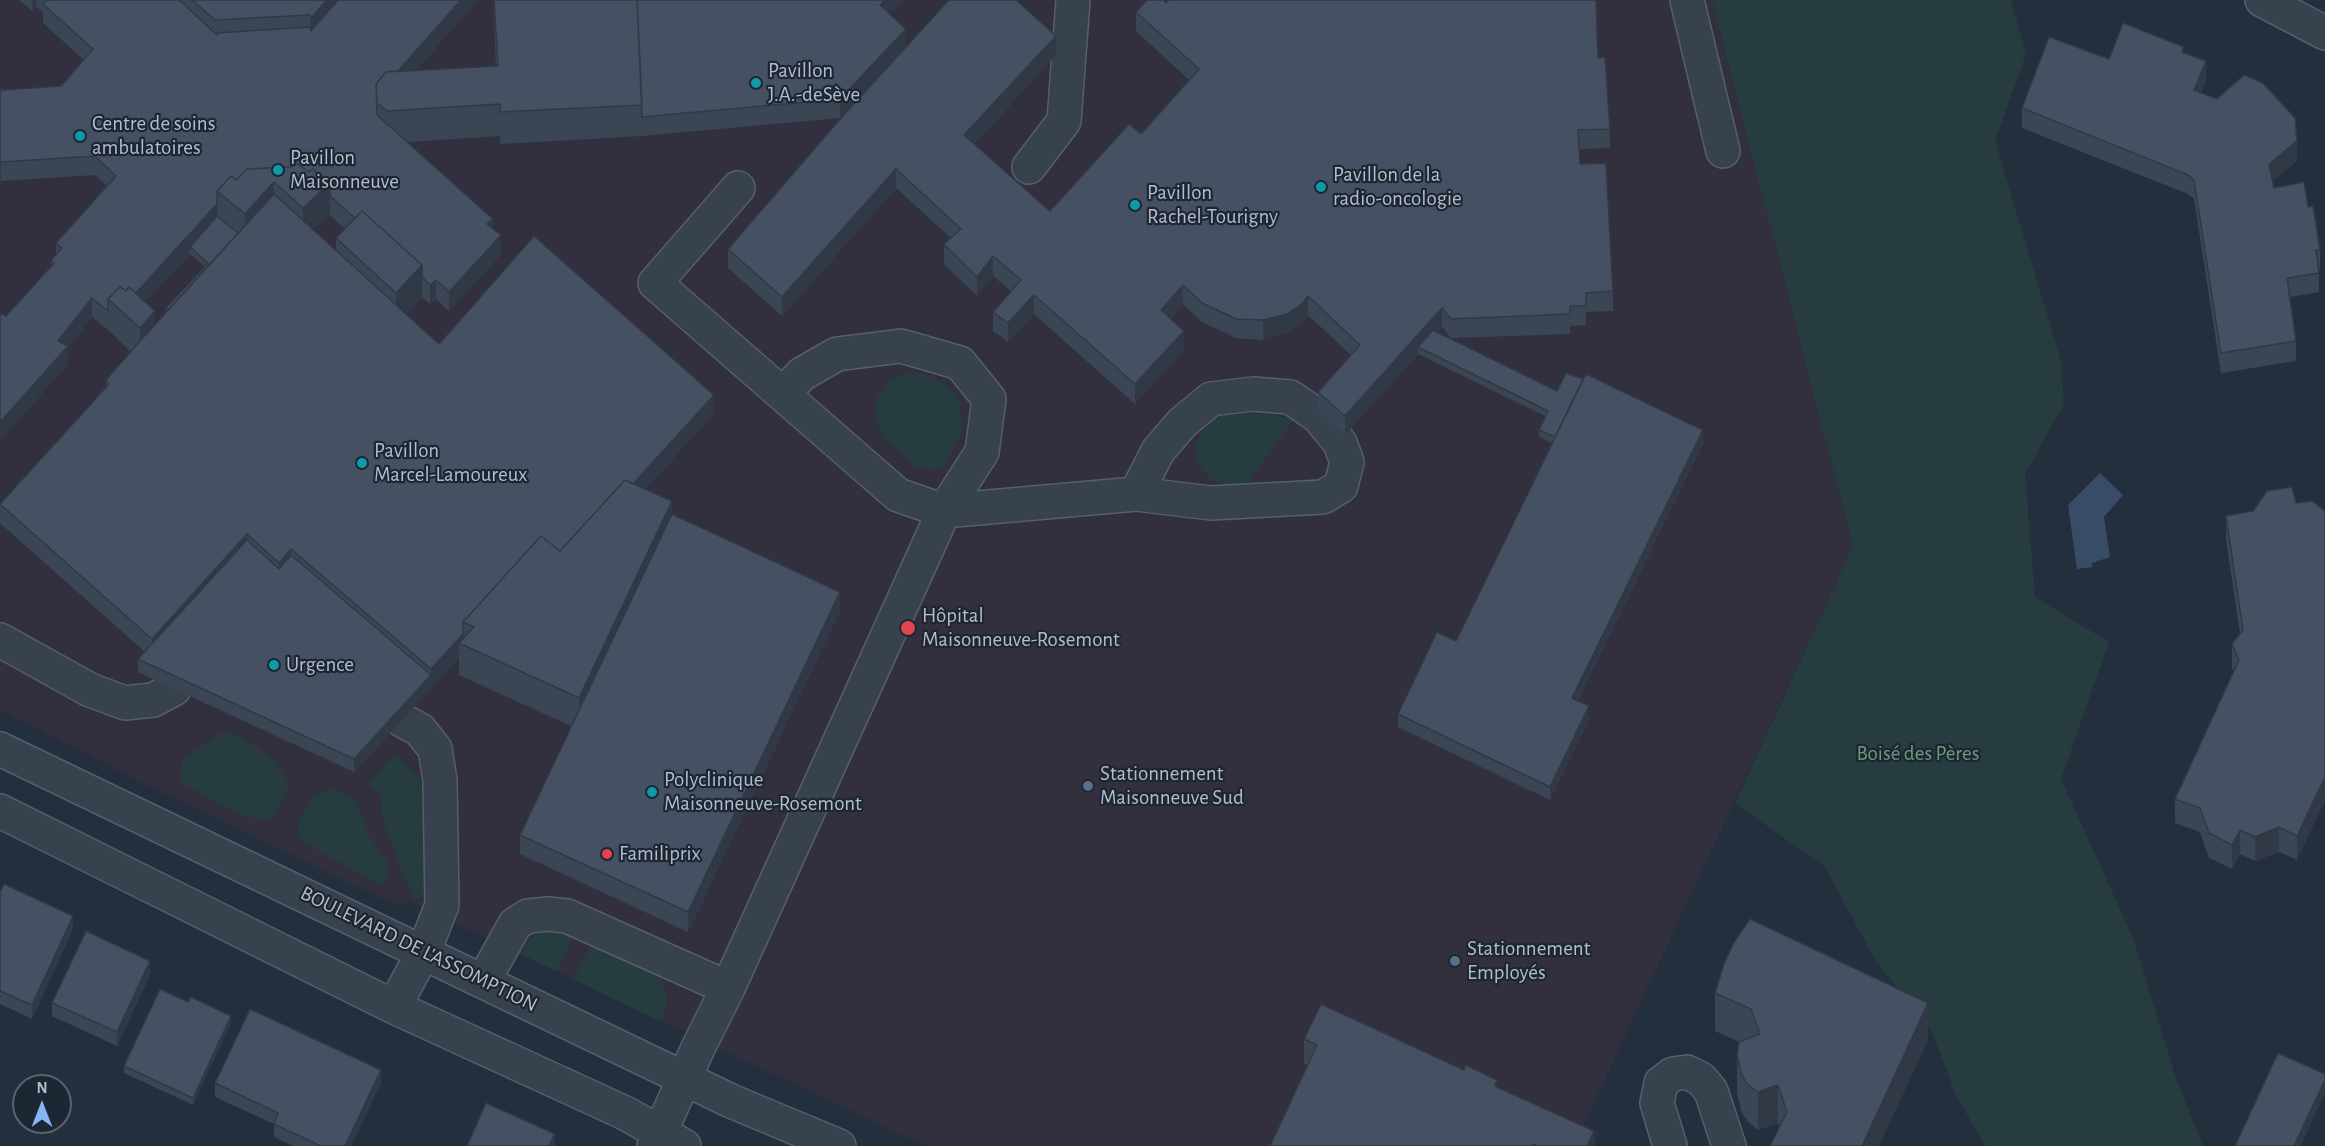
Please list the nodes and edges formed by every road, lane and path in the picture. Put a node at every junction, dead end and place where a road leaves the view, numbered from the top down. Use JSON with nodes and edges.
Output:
{"nodes":[{"id":1,"x":1073,"y":0,"type":"edge"},
{"id":2,"x":1687,"y":0,"type":"edge"},
{"id":3,"x":2262,"y":0,"type":"edge"},
{"id":4,"x":2325,"y":33,"type":"edge"},
{"id":5,"x":1724,"y":151,"type":"dead end"},
{"id":6,"x":1029,"y":167,"type":"dead end"},
{"id":7,"x":738,"y":188,"type":"dead end"},
{"id":8,"x":783,"y":394,"type":"junction"},
{"id":9,"x":1136,"y":494,"type":"junction"},
{"id":10,"x":944,"y":511,"type":"junction"},
{"id":11,"x":0,"y":640,"type":"edge"},
{"id":12,"x":174,"y":689,"type":"edge"},
{"id":13,"x":402,"y":720,"type":"edge"},
{"id":14,"x":0,"y":749,"type":"edge"},
{"id":15,"x":0,"y":811,"type":"edge"},
{"id":16,"x":424,"y":951,"type":"junction"},
{"id":17,"x":483,"y":980,"type":"junction"},
{"id":18,"x":728,"y":988,"type":"junction"},
{"id":19,"x":394,"y":1007,"type":"junction"},
{"id":20,"x":686,"y":1077,"type":"junction"},
{"id":21,"x":666,"y":1141,"type":"edge"},
{"id":22,"x":839,"y":1146,"type":"edge"},
{"id":23,"x":1670,"y":1146,"type":"edge"},
{"id":24,"x":1729,"y":1146,"type":"edge"}],
"edges":[{"from":1,"to":6,"type":"street"},
{"from":2,"to":5,"type":"street"},
{"from":3,"to":4,"type":"street"},
{"from":7,"to":8,"type":"street"},
{"from":8,"to":10,"type":"street"},
{"from":8,"to":10,"type":"street"},
{"from":9,"to":9,"type":"street"},
{"from":9,"to":10,"type":"street"},
{"from":10,"to":18,"type":"street"},
{"from":11,"to":12,"type":"street"},
{"from":13,"to":16,"type":"street"},
{"from":14,"to":16,"type":"street","name":"BOULEVARD DE L'ASSOMPTION"},
{"from":15,"to":19,"type":"street"},
{"from":16,"to":17,"type":"street","name":"BOULEVARD DE L'ASSOMPTION"},
{"from":16,"to":19,"type":"street"},
{"from":17,"to":18,"type":"street"},
{"from":17,"to":20,"type":"street","name":"BOULEVARD DE L'ASSOMPTION"},
{"from":18,"to":20,"type":"street"},
{"from":19,"to":21,"type":"street"},
{"from":20,"to":21,"type":"street"},
{"from":20,"to":22,"type":"street","name":"BOULEVARD DE L'ASSOMPTION"},
{"from":23,"to":24,"type":"street"}]}
